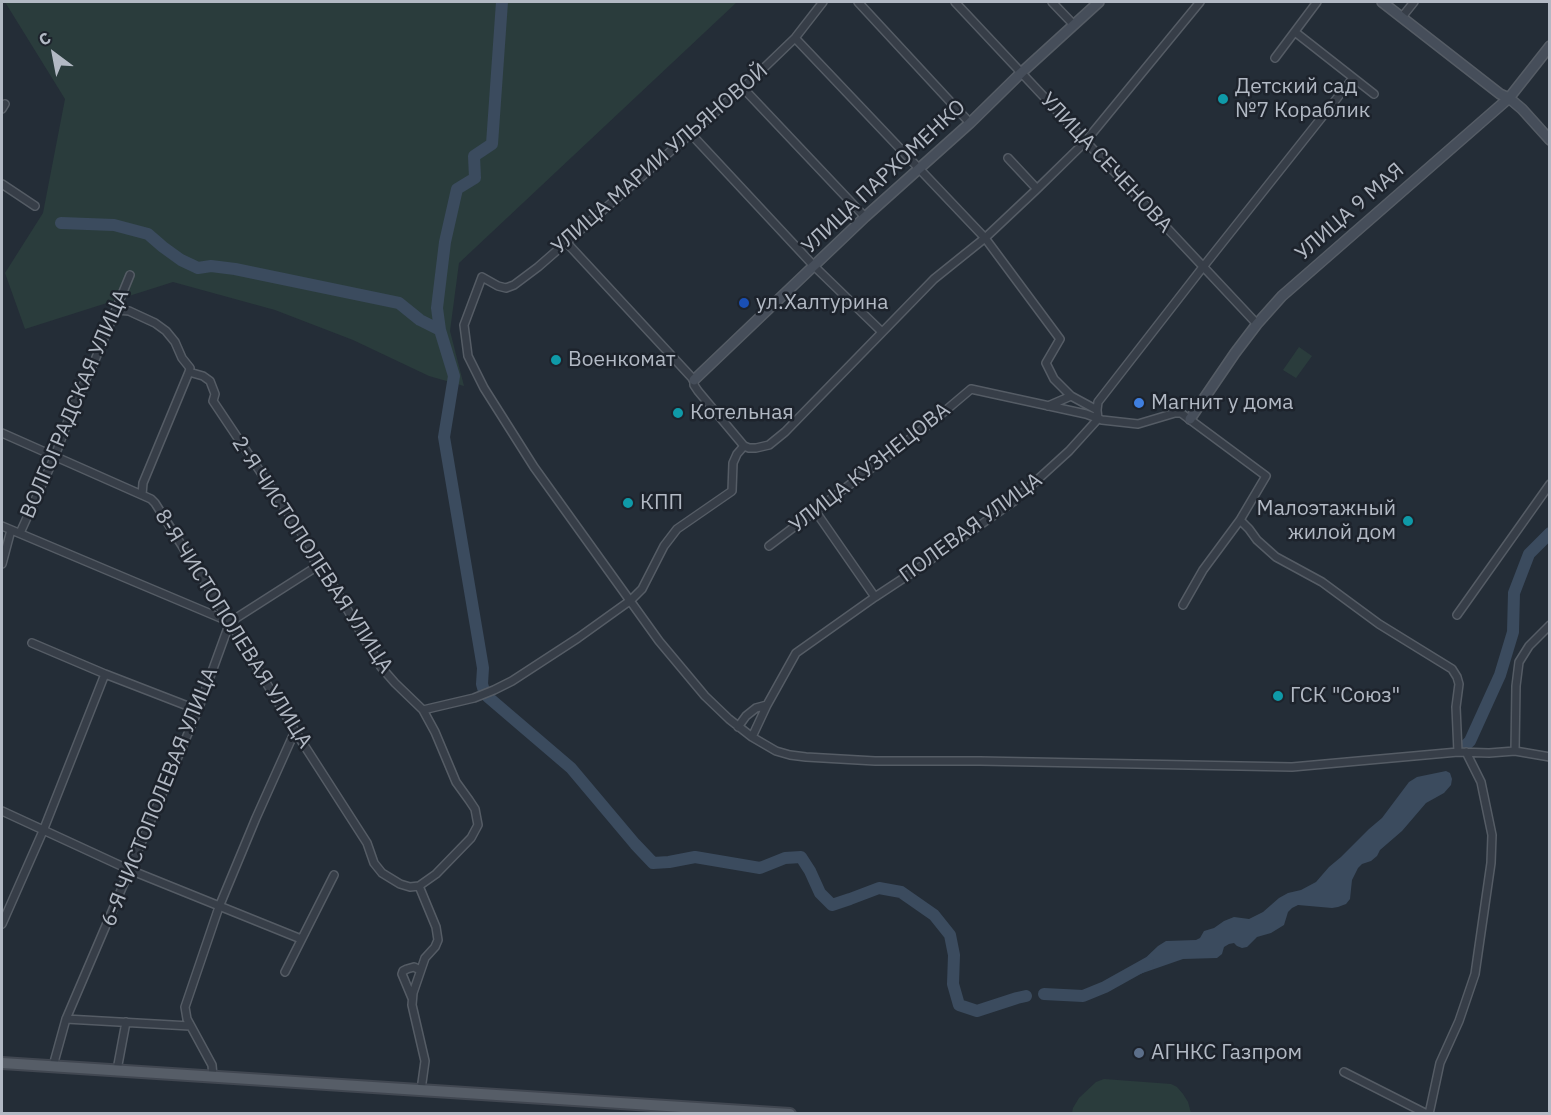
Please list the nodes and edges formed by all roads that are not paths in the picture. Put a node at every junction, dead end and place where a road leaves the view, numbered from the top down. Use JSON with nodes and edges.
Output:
{"nodes":[{"id":1,"x":824,"y":2,"type":"edge"},
{"id":2,"x":858,"y":2,"type":"edge"},
{"id":3,"x":955,"y":2,"type":"edge"},
{"id":4,"x":1052,"y":2,"type":"edge"},
{"id":5,"x":1099,"y":2,"type":"edge"},
{"id":6,"x":1200,"y":2,"type":"edge"},
{"id":7,"x":1317,"y":2,"type":"edge"},
{"id":8,"x":1382,"y":2,"type":"edge"},
{"id":9,"x":1414,"y":2,"type":"edge"},
{"id":10,"x":1402,"y":17,"type":"junction"},
{"id":11,"x":1074,"y":25,"type":"junction"},
{"id":12,"x":1295,"y":32,"type":"junction"},
{"id":13,"x":795,"y":38,"type":"junction"},
{"id":14,"x":1550,"y":46,"type":"edge"},
{"id":15,"x":1275,"y":58,"type":"dead end"},
{"id":16,"x":1021,"y":73,"type":"junction"},
{"id":17,"x":1353,"y":78,"type":"junction"},
{"id":18,"x":743,"y":88,"type":"junction"},
{"id":19,"x":1374,"y":94,"type":"dead end"},
{"id":20,"x":1509,"y":98,"type":"junction"},
{"id":21,"x":970,"y":123,"type":"junction"},
{"id":22,"x":691,"y":134,"type":"junction"},
{"id":23,"x":1550,"y":140,"type":"edge"},
{"id":24,"x":1085,"y":142,"type":"junction"},
{"id":25,"x":1008,"y":158,"type":"dead end"},
{"id":26,"x":920,"y":169,"type":"junction"},
{"id":27,"x":2,"y":184,"type":"edge"},
{"id":28,"x":1037,"y":189,"type":"junction"},
{"id":29,"x":35,"y":206,"type":"dead end"},
{"id":30,"x":865,"y":217,"type":"junction"},
{"id":31,"x":985,"y":238,"type":"junction"},
{"id":32,"x":566,"y":243,"type":"junction"},
{"id":33,"x":814,"y":266,"type":"junction"},
{"id":34,"x":1203,"y":267,"type":"junction"},
{"id":35,"x":130,"y":275,"type":"dead end"},
{"id":36,"x":116,"y":310,"type":"junction"},
{"id":37,"x":1257,"y":324,"type":"junction"},
{"id":38,"x":882,"y":332,"type":"junction"},
{"id":39,"x":189,"y":372,"type":"junction"},
{"id":40,"x":694,"y":380,"type":"junction"},
{"id":41,"x":1071,"y":396,"type":"junction"},
{"id":42,"x":1048,"y":406,"type":"junction"},
{"id":43,"x":1097,"y":410,"type":"junction"},
{"id":44,"x":1098,"y":419,"type":"junction"},
{"id":45,"x":1190,"y":419,"type":"junction"},
{"id":46,"x":2,"y":433,"type":"edge"},
{"id":47,"x":744,"y":446,"type":"junction"},
{"id":48,"x":55,"y":456,"type":"junction"},
{"id":49,"x":1550,"y":484,"type":"edge"},
{"id":50,"x":142,"y":495,"type":"junction"},
{"id":51,"x":816,"y":512,"type":"junction"},
{"id":52,"x":1240,"y":520,"type":"junction"},
{"id":53,"x":2,"y":526,"type":"edge"},
{"id":54,"x":11,"y":530,"type":"junction"},
{"id":55,"x":20,"y":533,"type":"junction"},
{"id":56,"x":769,"y":546,"type":"dead end"},
{"id":57,"x":2,"y":564,"type":"edge"},
{"id":58,"x":316,"y":567,"type":"junction"},
{"id":59,"x":874,"y":597,"type":"junction"},
{"id":60,"x":631,"y":600,"type":"junction"},
{"id":61,"x":1182,"y":605,"type":"dead end"},
{"id":62,"x":1456,"y":615,"type":"dead end"},
{"id":63,"x":230,"y":622,"type":"junction"},
{"id":64,"x":1550,"y":625,"type":"edge"},
{"id":65,"x":32,"y":643,"type":"dead end"},
{"id":66,"x":105,"y":674,"type":"junction"},
{"id":67,"x":767,"y":705,"type":"junction"},
{"id":68,"x":198,"y":710,"type":"junction"},
{"id":69,"x":423,"y":710,"type":"junction"},
{"id":70,"x":738,"y":727,"type":"junction"},
{"id":71,"x":295,"y":731,"type":"junction"},
{"id":72,"x":752,"y":737,"type":"junction"},
{"id":73,"x":1515,"y":751,"type":"junction"},
{"id":74,"x":1458,"y":752,"type":"junction"},
{"id":75,"x":1466,"y":752,"type":"junction"},
{"id":76,"x":1550,"y":757,"type":"edge"},
{"id":77,"x":2,"y":811,"type":"edge"},
{"id":78,"x":44,"y":831,"type":"junction"},
{"id":79,"x":130,"y":870,"type":"junction"},
{"id":80,"x":334,"y":875,"type":"dead end"},
{"id":81,"x":419,"y":886,"type":"junction"},
{"id":82,"x":5,"y":906,"type":"edge"},
{"id":83,"x":219,"y":907,"type":"junction"},
{"id":84,"x":2,"y":924,"type":"edge"},
{"id":85,"x":301,"y":939,"type":"junction"},
{"id":86,"x":420,"y":970,"type":"junction"},
{"id":87,"x":285,"y":972,"type":"dead end"},
{"id":88,"x":412,"y":999,"type":"junction"},
{"id":89,"x":66,"y":1019,"type":"junction"},
{"id":90,"x":126,"y":1022,"type":"junction"},
{"id":91,"x":190,"y":1026,"type":"junction"},
{"id":92,"x":2,"y":1063,"type":"edge"},
{"id":93,"x":53,"y":1066,"type":"junction"},
{"id":94,"x":117,"y":1070,"type":"junction"},
{"id":95,"x":1344,"y":1072,"type":"dead end"},
{"id":96,"x":213,"y":1076,"type":"junction"},
{"id":97,"x":421,"y":1090,"type":"junction"},
{"id":98,"x":790,"y":1113,"type":"edge"},
{"id":99,"x":1428,"y":1113,"type":"edge"}],
"edges":[{"from":1,"to":13,"type":"street","name":"УЛИЦА МАРИИ УЛЬЯНОВОЙ"},
{"from":2,"to":21,"type":"street"},
{"from":3,"to":16,"type":"street","name":"УЛИЦА СЕЧЕНОВА"},
{"from":4,"to":11,"type":"street"},
{"from":5,"to":11,"type":"street","name":"УЛИЦА ПАРХОМЕНКО"},
{"from":6,"to":24,"type":"street"},
{"from":7,"to":12,"type":"street"},
{"from":8,"to":10,"type":"street"},
{"from":9,"to":10,"type":"street"},
{"from":10,"to":20,"type":"street"},
{"from":11,"to":16,"type":"street","name":"УЛИЦА ПАРХОМЕНКО"},
{"from":12,"to":15,"type":"street"},
{"from":12,"to":17,"type":"street"},
{"from":13,"to":18,"type":"street","name":"УЛИЦА МАРИИ УЛЬЯНОВОЙ"},
{"from":13,"to":26,"type":"street"},
{"from":14,"to":20,"type":"street","name":"УЛИЦА 9 МАЯ"},
{"from":16,"to":21,"type":"street","name":"УЛИЦА ПАРХОМЕНКО"},
{"from":16,"to":24,"type":"street","name":"УЛИЦА СЕЧЕНОВА"},
{"from":17,"to":19,"type":"street"},
{"from":17,"to":34,"type":"street"},
{"from":18,"to":22,"type":"street","name":"УЛИЦА МАРИИ УЛЬЯНОВОЙ"},
{"from":18,"to":30,"type":"street"},
{"from":20,"to":23,"type":"street"},
{"from":20,"to":37,"type":"street","name":"УЛИЦА 9 МАЯ"},
{"from":21,"to":26,"type":"street","name":"УЛИЦА ПАРХОМЕНКО"},
{"from":22,"to":32,"type":"street","name":"УЛИЦА МАРИИ УЛЬЯНОВОЙ"},
{"from":22,"to":33,"type":"street"},
{"from":24,"to":28,"type":"street"},
{"from":24,"to":34,"type":"street","name":"УЛИЦА СЕЧЕНОВА"},
{"from":25,"to":28,"type":"street"},
{"from":26,"to":30,"type":"street","name":"УЛИЦА ПАРХОМЕНКО"},
{"from":26,"to":31,"type":"street"},
{"from":27,"to":29,"type":"street"},
{"from":28,"to":31,"type":"street"},
{"from":30,"to":33,"type":"street","name":"УЛИЦА ПАРХОМЕНКО"},
{"from":31,"to":38,"type":"street"},
{"from":31,"to":41,"type":"street"},
{"from":32,"to":40,"type":"street"},
{"from":32,"to":60,"type":"street","name":"УЛИЦА МАРИИ УЛЬЯНОВОЙ"},
{"from":33,"to":38,"type":"street"},
{"from":33,"to":40,"type":"street","name":"УЛИЦА ПАРХОМЕНКО"},
{"from":34,"to":37,"type":"street","name":"УЛИЦА СЕЧЕНОВА"},
{"from":34,"to":43,"type":"street"},
{"from":35,"to":36,"type":"street","name":"ВОЛГОГРАДСКАЯ УЛИЦА"},
{"from":36,"to":39,"type":"street"},
{"from":36,"to":48,"type":"street","name":"ВОЛГОГРАДСКАЯ УЛИЦА"},
{"from":37,"to":45,"type":"street","name":"УЛИЦА 9 МАЯ"},
{"from":38,"to":47,"type":"street"},
{"from":39,"to":50,"type":"street","name":"8-Я ЧИСТОПОЛЕВАЯ УЛИЦА"},
{"from":39,"to":58,"type":"street","name":"2-Я ЧИСТОПОЛЕВАЯ УЛИЦА"},
{"from":40,"to":47,"type":"street"},
{"from":41,"to":42,"type":"street"},
{"from":41,"to":43,"type":"street"},
{"from":42,"to":44,"type":"street"},
{"from":42,"to":51,"type":"street","name":"УЛИЦА КУЗНЕЦОВА"},
{"from":43,"to":44,"type":"street"},
{"from":44,"to":45,"type":"street"},
{"from":44,"to":59,"type":"street","name":"ПОЛЕВАЯ УЛИЦА"},
{"from":45,"to":52,"type":"street"},
{"from":46,"to":48,"type":"street"},
{"from":47,"to":60,"type":"street"},
{"from":48,"to":50,"type":"street"},
{"from":48,"to":55,"type":"street","name":"ВОЛГОГРАДСКАЯ УЛИЦА"},
{"from":49,"to":62,"type":"street"},
{"from":50,"to":63,"type":"street","name":"8-Я ЧИСТОПОЛЕВАЯ УЛИЦА"},
{"from":51,"to":56,"type":"street","name":"УЛИЦА КУЗНЕЦОВА"},
{"from":51,"to":59,"type":"street"},
{"from":52,"to":61,"type":"street"},
{"from":52,"to":74,"type":"street"},
{"from":53,"to":54,"type":"street"},
{"from":54,"to":55,"type":"street"},
{"from":54,"to":57,"type":"street"},
{"from":55,"to":63,"type":"street"},
{"from":58,"to":63,"type":"street"},
{"from":58,"to":69,"type":"street","name":"2-Я ЧИСТОПОЛЕВАЯ УЛИЦА"},
{"from":59,"to":67,"type":"street","name":"ПОЛЕВАЯ УЛИЦА"},
{"from":60,"to":69,"type":"street"},
{"from":60,"to":70,"type":"street"},
{"from":63,"to":68,"type":"street","name":"6-Я ЧИСТОПОЛЕВАЯ УЛИЦА"},
{"from":63,"to":71,"type":"street","name":"8-Я ЧИСТОПОЛЕВАЯ УЛИЦА"},
{"from":64,"to":73,"type":"street"},
{"from":65,"to":66,"type":"street"},
{"from":66,"to":68,"type":"street"},
{"from":66,"to":78,"type":"street"},
{"from":67,"to":70,"type":"street"},
{"from":67,"to":72,"type":"street","name":"ПОЛЕВАЯ УЛИЦА"},
{"from":68,"to":79,"type":"street","name":"6-Я ЧИСТОПОЛЕВАЯ УЛИЦА"},
{"from":69,"to":81,"type":"street","name":"2-Я ЧИСТОПОЛЕВАЯ УЛИЦА"},
{"from":70,"to":72,"type":"street"},
{"from":71,"to":81,"type":"street","name":"8-Я ЧИСТОПОЛЕВАЯ УЛИЦА"},
{"from":71,"to":83,"type":"street"},
{"from":72,"to":74,"type":"street"},
{"from":73,"to":75,"type":"street"},
{"from":73,"to":76,"type":"street"},
{"from":74,"to":75,"type":"street"},
{"from":75,"to":99,"type":"street"},
{"from":77,"to":78,"type":"street"},
{"from":78,"to":79,"type":"street"},
{"from":78,"to":82,"type":"street"},
{"from":79,"to":83,"type":"street"},
{"from":79,"to":89,"type":"street","name":"6-Я ЧИСТОПОЛЕВАЯ УЛИЦА"},
{"from":80,"to":85,"type":"street"},
{"from":81,"to":86,"type":"street"},
{"from":82,"to":84,"type":"street"},
{"from":83,"to":85,"type":"street"},
{"from":83,"to":91,"type":"street"},
{"from":85,"to":87,"type":"street"},
{"from":86,"to":88,"type":"street"},
{"from":86,"to":88,"type":"street"},
{"from":88,"to":97,"type":"street"},
{"from":89,"to":90,"type":"street"},
{"from":89,"to":93,"type":"street","name":"6-Я ЧИСТОПОЛЕВАЯ УЛИЦА"},
{"from":90,"to":91,"type":"street"},
{"from":90,"to":94,"type":"street"},
{"from":91,"to":96,"type":"street"},
{"from":92,"to":93,"type":"main road"},
{"from":93,"to":94,"type":"main road"},
{"from":94,"to":96,"type":"main road"},
{"from":95,"to":99,"type":"street"},
{"from":96,"to":97,"type":"main road"},
{"from":97,"to":98,"type":"main road"}]}
